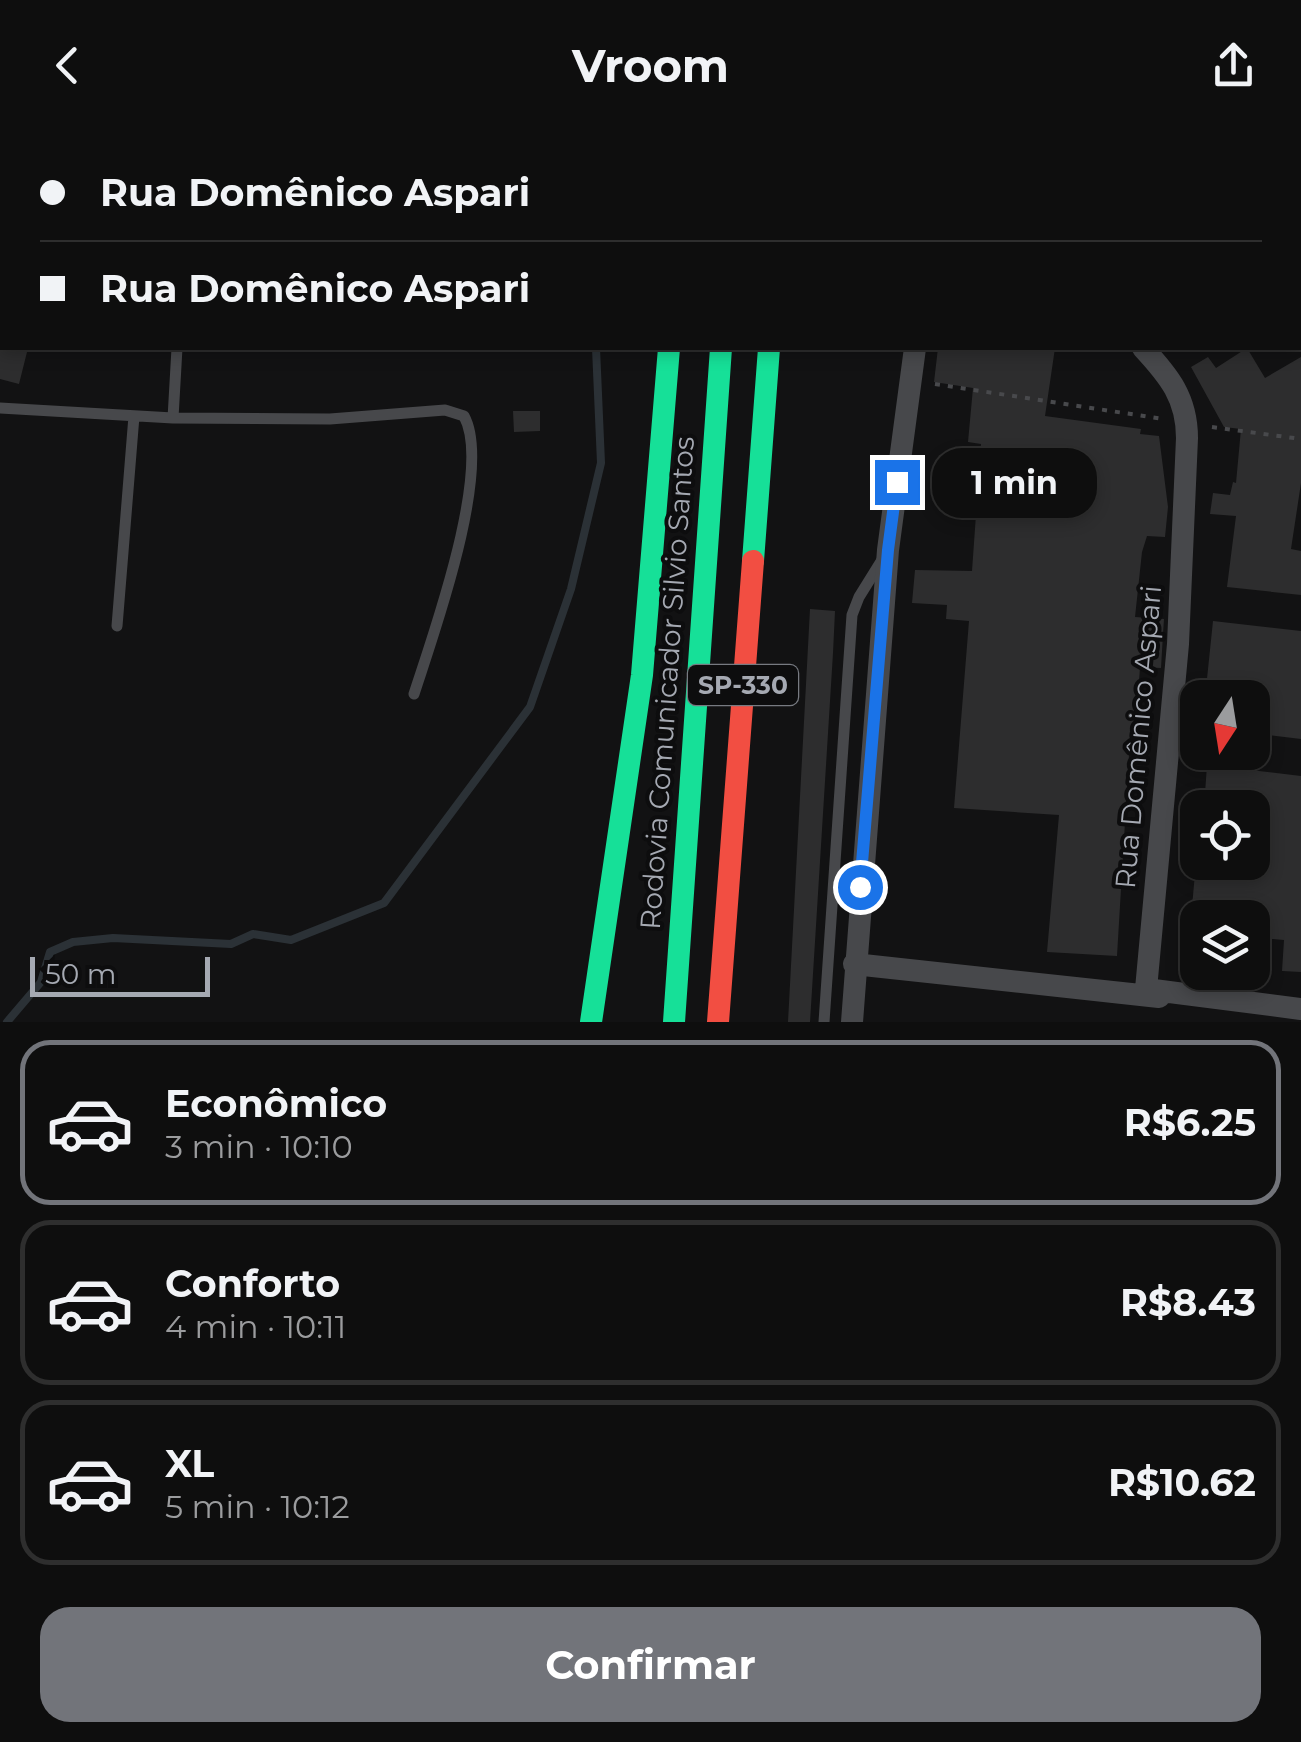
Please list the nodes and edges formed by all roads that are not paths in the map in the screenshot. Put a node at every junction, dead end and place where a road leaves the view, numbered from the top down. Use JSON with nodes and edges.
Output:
{"nodes":[{"id":1,"x":176,"y":350,"type":"edge"},
{"id":2,"x":669,"y":350,"type":"edge"},
{"id":3,"x":721,"y":350,"type":"edge"},
{"id":4,"x":769,"y":350,"type":"edge"},
{"id":5,"x":915,"y":350,"type":"edge"},
{"id":6,"x":1146,"y":350,"type":"edge"},
{"id":7,"x":0,"y":408,"type":"edge"},
{"id":8,"x":134,"y":416,"type":"junction"},
{"id":9,"x":173,"y":418,"type":"junction"},
{"id":10,"x":888,"y":550,"type":"junction"},
{"id":11,"x":118,"y":626,"type":"dead end"},
{"id":12,"x":414,"y":694,"type":"dead end"},
{"id":13,"x":854,"y":964,"type":"junction"},
{"id":14,"x":1301,"y":1009,"type":"edge"},
{"id":15,"x":591,"y":1022,"type":"edge"},
{"id":16,"x":674,"y":1022,"type":"edge"},
{"id":17,"x":718,"y":1022,"type":"edge"},
{"id":18,"x":824,"y":1022,"type":"edge"},
{"id":19,"x":852,"y":1022,"type":"edge"}],
"edges":[{"from":1,"to":9,"type":"lane"},
{"from":2,"to":15,"type":"main road"},
{"from":3,"to":16,"type":"main road","name":"Rodovia Comunicador Silvio Santos","number":"SP-330"},
{"from":4,"to":17,"type":"main road","number":"SP-330"},
{"from":5,"to":10,"type":"street"},
{"from":6,"to":14,"type":"street","name":"Rua Domênico Aspari"},
{"from":7,"to":8,"type":"lane"},
{"from":8,"to":9,"type":"lane"},
{"from":8,"to":11,"type":"lane"},
{"from":9,"to":12,"type":"lane"},
{"from":10,"to":13,"type":"street"},
{"from":10,"to":18,"type":"lane"},
{"from":13,"to":14,"type":"street"},
{"from":13,"to":19,"type":"street"}]}
